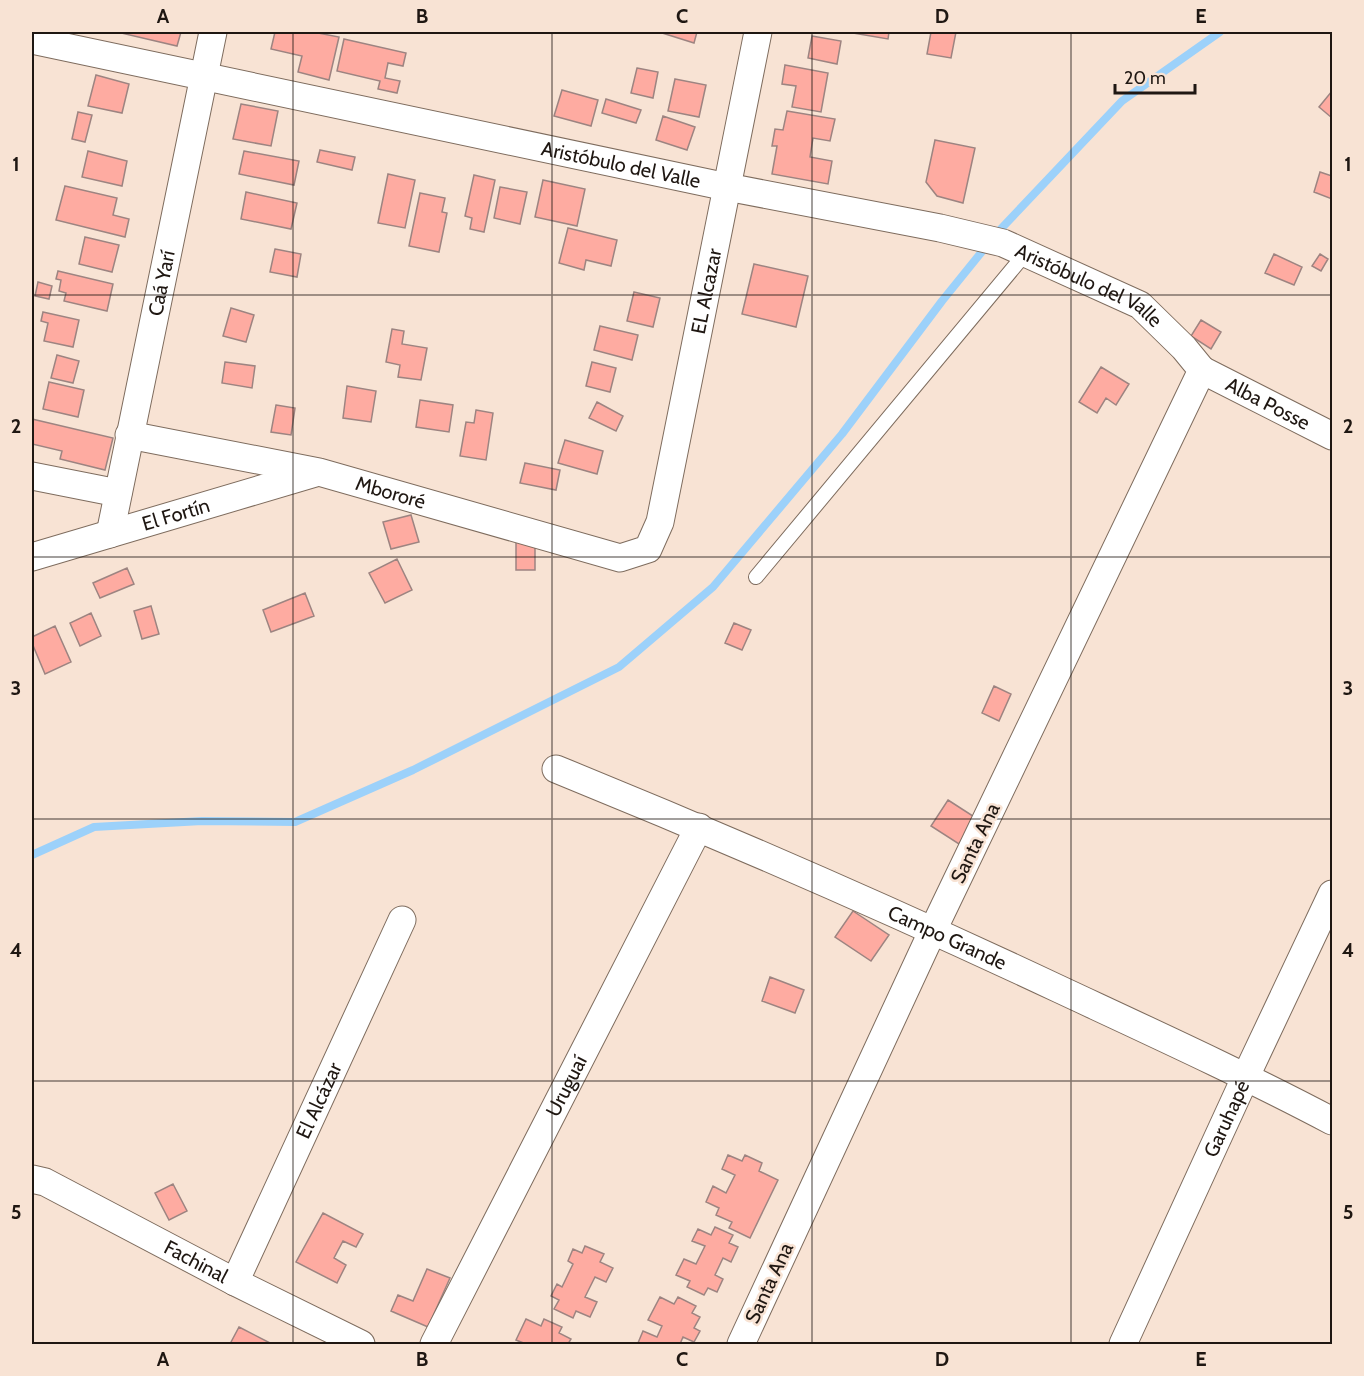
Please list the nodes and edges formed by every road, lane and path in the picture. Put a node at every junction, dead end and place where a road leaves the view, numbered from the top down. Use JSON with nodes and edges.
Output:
{"nodes":[{"id":1,"x":213,"y":32,"type":"edge"},
{"id":2,"x":758,"y":32,"type":"edge"},
{"id":3,"x":32,"y":40,"type":"edge"},
{"id":4,"x":204,"y":78,"type":"junction"},
{"id":5,"x":727,"y":187,"type":"junction"},
{"id":6,"x":1014,"y":248,"type":"junction"},
{"id":7,"x":1202,"y":370,"type":"junction"},
{"id":8,"x":129,"y":435,"type":"junction"},
{"id":9,"x":1332,"y":436,"type":"edge"},
{"id":10,"x":319,"y":472,"type":"junction"},
{"id":11,"x":32,"y":476,"type":"edge"},
{"id":12,"x":118,"y":493,"type":"junction"},
{"id":13,"x":110,"y":534,"type":"junction"},
{"id":14,"x":648,"y":549,"type":"joint"},
{"id":15,"x":32,"y":557,"type":"edge"},
{"id":16,"x":756,"y":577,"type":"dead end"},
{"id":17,"x":556,"y":769,"type":"dead end"},
{"id":18,"x":699,"y":827,"type":"junction"},
{"id":19,"x":1332,"y":894,"type":"edge"},
{"id":20,"x":402,"y":920,"type":"dead end"},
{"id":21,"x":933,"y":930,"type":"junction"},
{"id":22,"x":1246,"y":1076,"type":"junction"},
{"id":23,"x":1332,"y":1121,"type":"edge"},
{"id":24,"x":32,"y":1179,"type":"edge"},
{"id":25,"x":235,"y":1282,"type":"junction"},
{"id":26,"x":354,"y":1343,"type":"edge"},
{"id":27,"x":434,"y":1344,"type":"edge"},
{"id":28,"x":741,"y":1344,"type":"edge"},
{"id":29,"x":1124,"y":1344,"type":"edge"}],
"edges":[{"from":1,"to":4,"type":"street","name":"Caá Yarí"},
{"from":2,"to":5,"type":"street","name":"EL Alcazar"},
{"from":3,"to":4,"type":"street","name":"Aristóbulo del Valle"},
{"from":4,"to":5,"type":"street","name":"Aristóbulo del Valle"},
{"from":4,"to":8,"type":"street","name":"Caá Yarí"},
{"from":5,"to":6,"type":"street","name":"Aristóbulo del Valle"},
{"from":5,"to":14,"type":"street","name":"EL Alcazar"},
{"from":6,"to":7,"type":"street","name":"Aristóbulo del Valle"},
{"from":6,"to":16,"type":"lane"},
{"from":7,"to":9,"type":"street","name":"Alba Posse"},
{"from":7,"to":21,"type":"street","name":"Santa Ana"},
{"from":8,"to":10,"type":"street","name":"Mbororé"},
{"from":8,"to":12,"type":"street","name":"Caá Yarí"},
{"from":10,"to":13,"type":"street","name":"El Fortín"},
{"from":10,"to":14,"type":"street","name":"Mbororé"},
{"from":11,"to":12,"type":"street"},
{"from":12,"to":13,"type":"street","name":"Caá Yarí"},
{"from":13,"to":15,"type":"street","name":"El Fortín"},
{"from":17,"to":18,"type":"street","name":"Campo Grande"},
{"from":18,"to":21,"type":"street","name":"Campo Grande"},
{"from":18,"to":27,"type":"street","name":"Uruguaí"},
{"from":19,"to":22,"type":"street","name":"Garuhapé"},
{"from":20,"to":25,"type":"street","name":"El Alcázar"},
{"from":21,"to":22,"type":"street","name":"Campo Grande"},
{"from":21,"to":28,"type":"street","name":"Santa Ana"},
{"from":22,"to":23,"type":"street","name":"Campo Grande"},
{"from":22,"to":29,"type":"street","name":"Garuhapé"},
{"from":24,"to":25,"type":"street","name":"Fachinal"},
{"from":25,"to":26,"type":"street","name":"Fachinal"}]}
